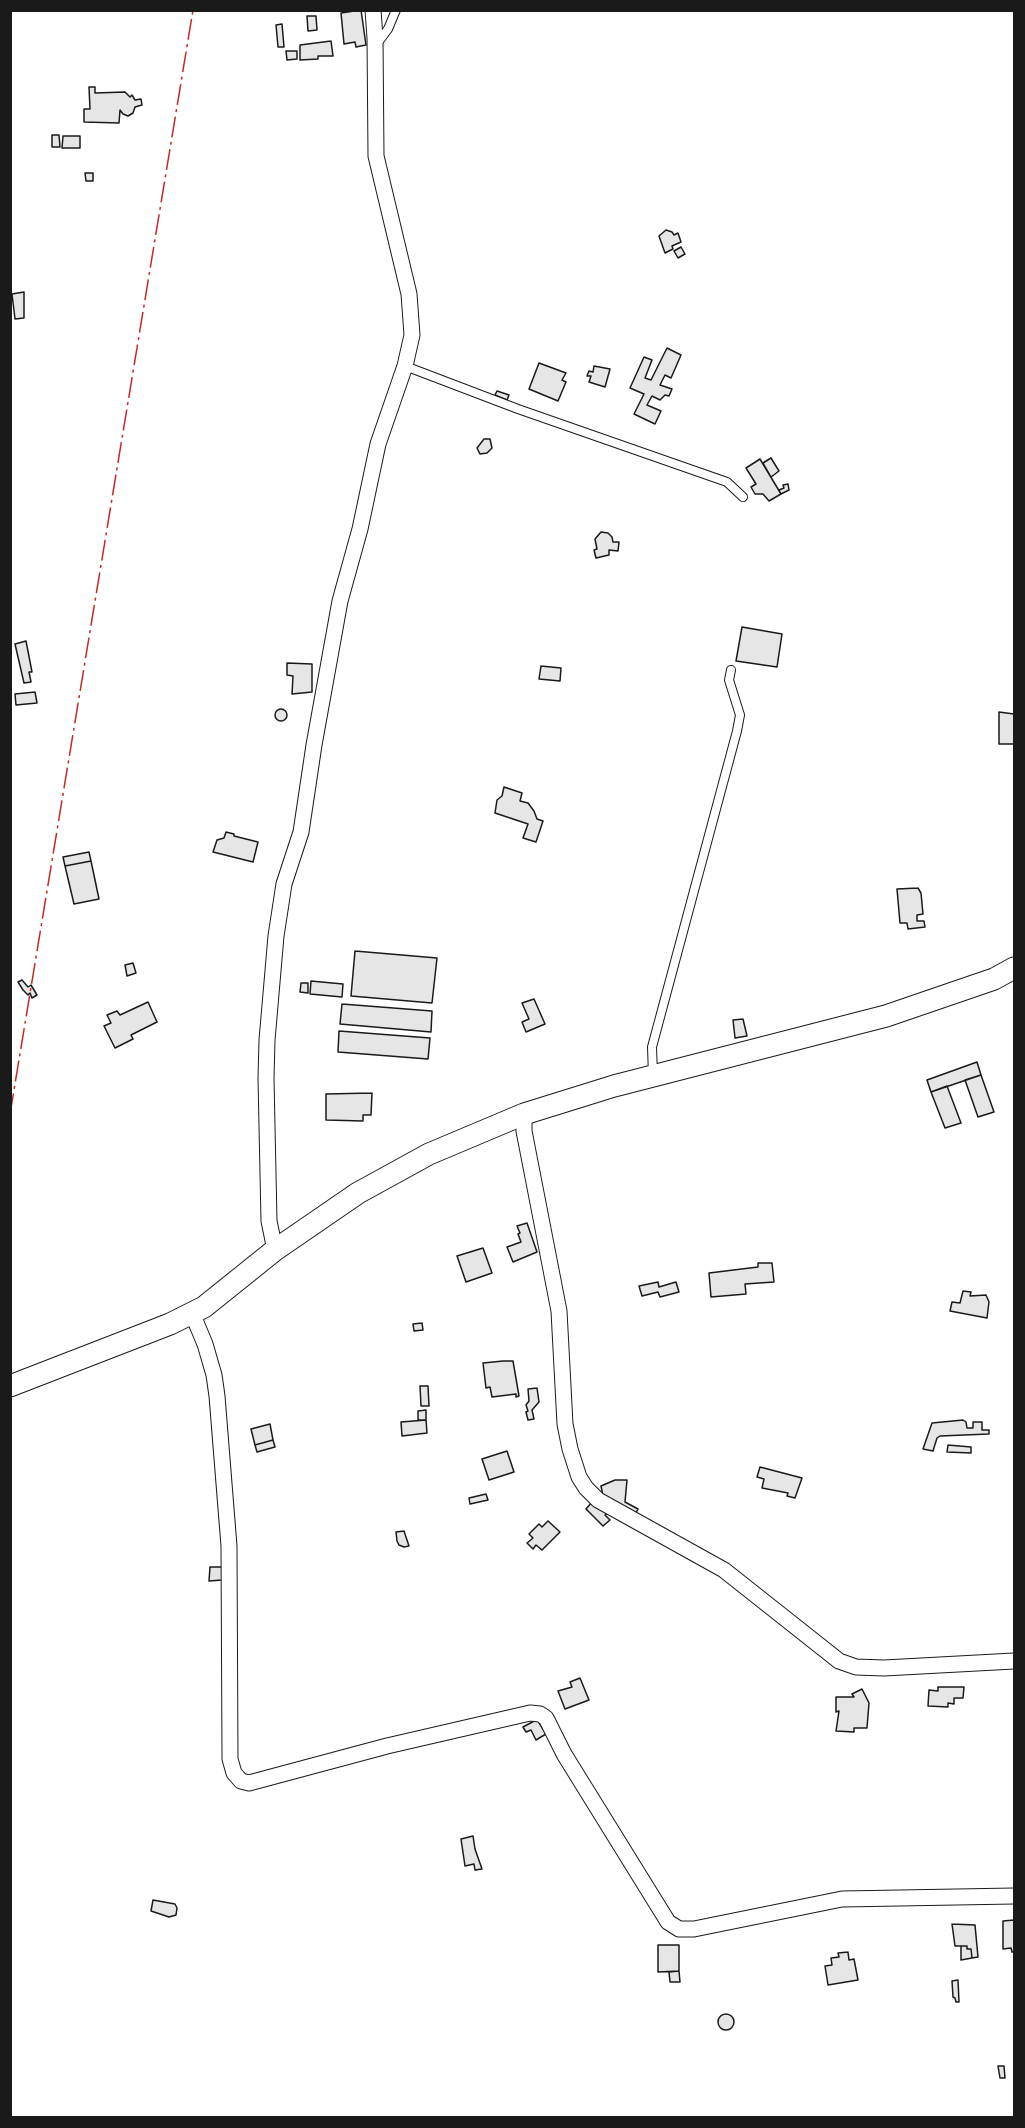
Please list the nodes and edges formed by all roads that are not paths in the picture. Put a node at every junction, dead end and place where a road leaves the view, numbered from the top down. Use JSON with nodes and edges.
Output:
{"nodes":[{"id":1,"x":372,"y":10,"type":"edge"},
{"id":2,"x":396,"y":10,"type":"edge"},
{"id":3,"x":375,"y":45,"type":"junction"},
{"id":4,"x":405,"y":366,"type":"junction"},
{"id":5,"x":743,"y":496,"type":"dead end"},
{"id":6,"x":731,"y":670,"type":"dead end"},
{"id":7,"x":1014,"y":968,"type":"edge"},
{"id":8,"x":653,"y":1075,"type":"junction"},
{"id":9,"x":524,"y":1114,"type":"junction"},
{"id":10,"x":275,"y":1250,"type":"junction"},
{"id":11,"x":192,"y":1313,"type":"junction"},
{"id":12,"x":10,"y":1386,"type":"edge"},
{"id":13,"x":1014,"y":1661,"type":"edge"},
{"id":14,"x":1014,"y":1896,"type":"edge"}],
"edges":[{"from":1,"to":3,"type":"street"},
{"from":2,"to":3,"type":"lane"},
{"from":3,"to":4,"type":"street"},
{"from":4,"to":5,"type":"lane"},
{"from":4,"to":10,"type":"street"},
{"from":6,"to":8,"type":"lane"},
{"from":7,"to":8,"type":"main road"},
{"from":8,"to":9,"type":"main road"},
{"from":9,"to":10,"type":"main road"},
{"from":9,"to":13,"type":"street"},
{"from":10,"to":11,"type":"main road"},
{"from":11,"to":12,"type":"main road"},
{"from":11,"to":14,"type":"street"}]}
